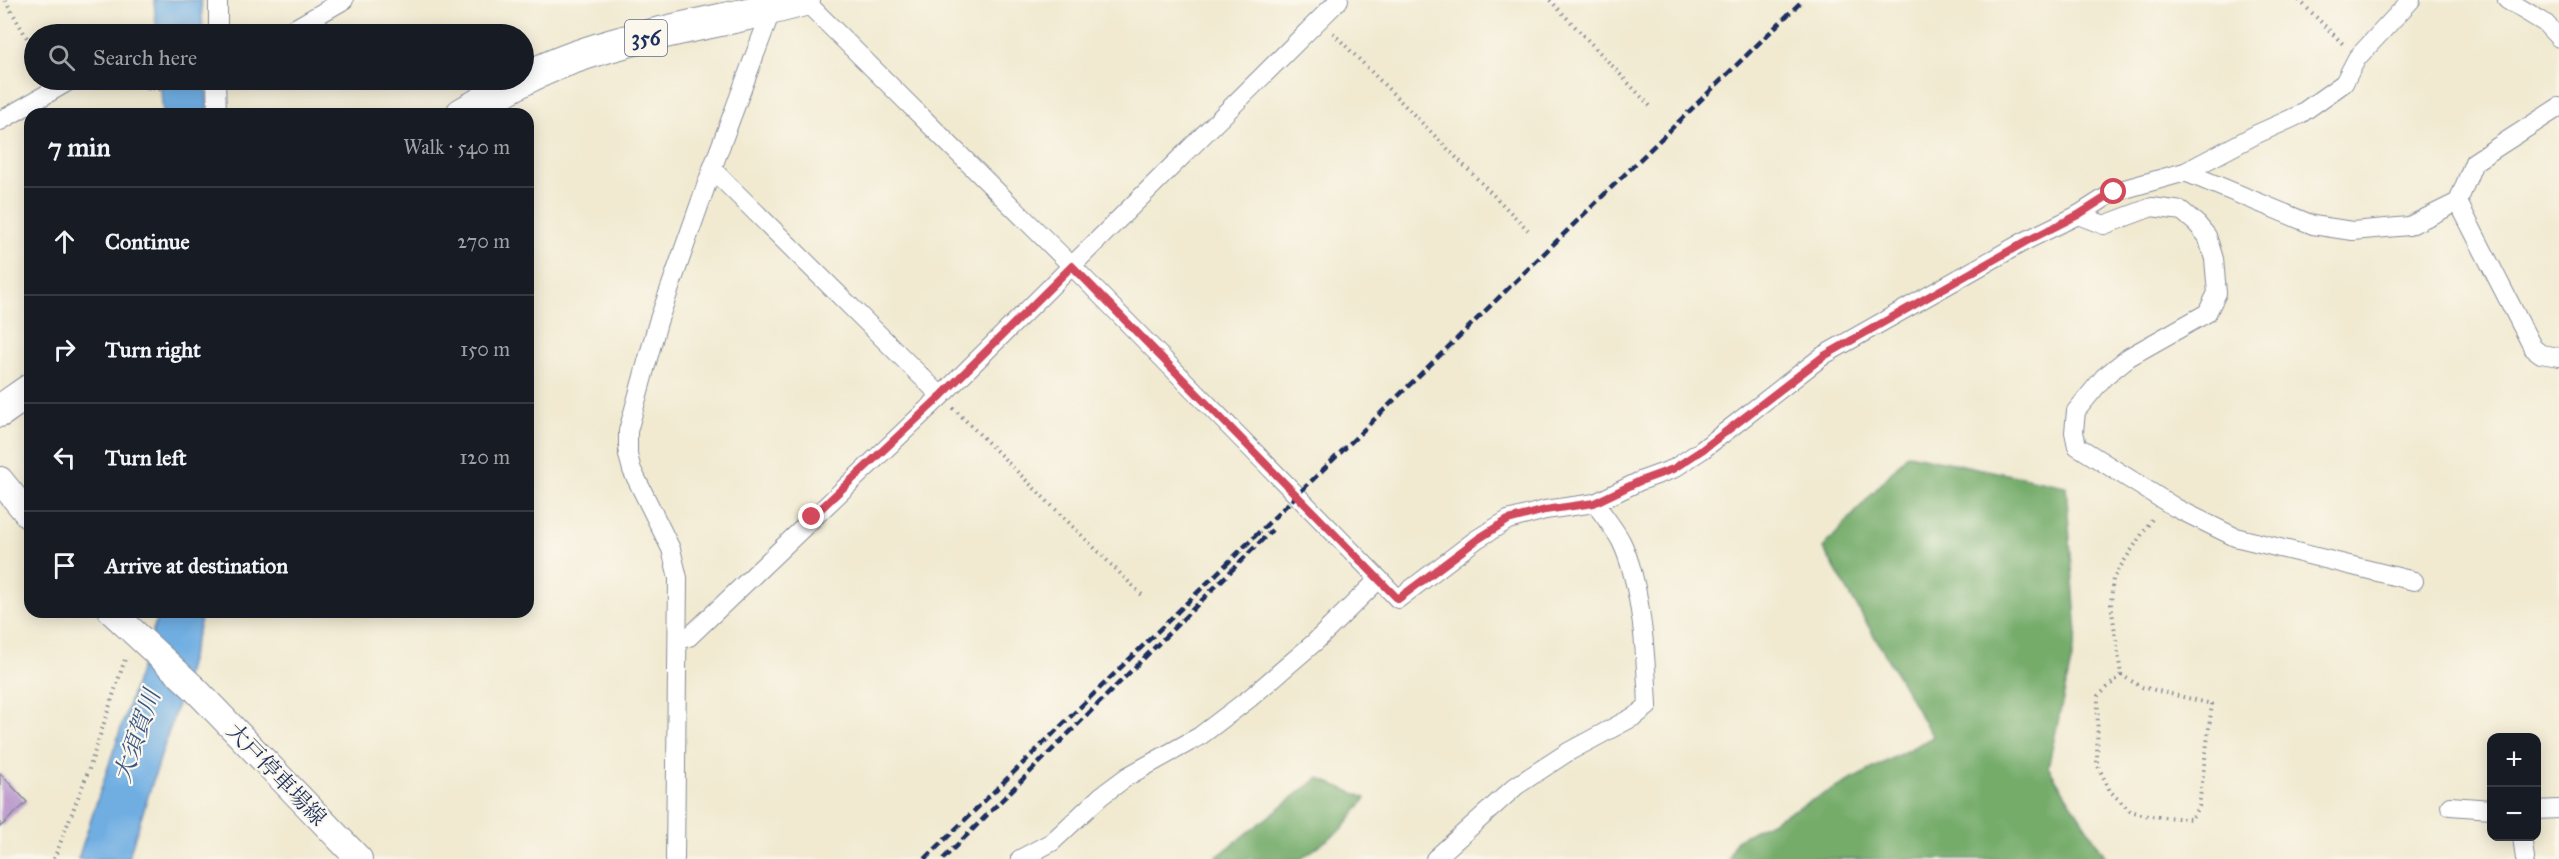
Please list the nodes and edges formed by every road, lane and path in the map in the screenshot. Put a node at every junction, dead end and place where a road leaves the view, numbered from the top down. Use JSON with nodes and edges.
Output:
{"nodes":[{"id":1,"x":5,"y":0,"type":"edge"},
{"id":2,"x":218,"y":0,"type":"edge"},
{"id":3,"x":344,"y":0,"type":"edge"},
{"id":4,"x":1339,"y":0,"type":"edge"},
{"id":5,"x":1550,"y":0,"type":"edge"},
{"id":6,"x":2299,"y":0,"type":"edge"},
{"id":7,"x":2411,"y":0,"type":"edge"},
{"id":8,"x":2507,"y":0,"type":"edge"},
{"id":9,"x":787,"y":3,"type":"edge"},
{"id":10,"x":1320,"y":19,"type":"junction"},
{"id":11,"x":218,"y":24,"type":"edge"},
{"id":12,"x":302,"y":24,"type":"edge"},
{"id":13,"x":24,"y":33,"type":"edge"},
{"id":14,"x":2559,"y":38,"type":"edge"},
{"id":15,"x":2357,"y":58,"type":"junction"},
{"id":16,"x":534,"y":73,"type":"edge"},
{"id":17,"x":54,"y":90,"type":"edge"},
{"id":18,"x":216,"y":90,"type":"edge"},
{"id":19,"x":504,"y":90,"type":"edge"},
{"id":20,"x":1650,"y":106,"type":"dead end"},
{"id":21,"x":2559,"y":107,"type":"edge"},
{"id":22,"x":217,"y":108,"type":"edge"},
{"id":23,"x":472,"y":108,"type":"edge"},
{"id":24,"x":0,"y":121,"type":"edge"},
{"id":25,"x":712,"y":169,"type":"junction"},
{"id":26,"x":2186,"y":172,"type":"junction"},
{"id":27,"x":2458,"y":202,"type":"junction"},
{"id":28,"x":2078,"y":215,"type":"junction"},
{"id":29,"x":1528,"y":230,"type":"dead end"},
{"id":30,"x":1072,"y":266,"type":"junction"},
{"id":31,"x":2559,"y":357,"type":"edge"},
{"id":32,"x":24,"y":394,"type":"edge"},
{"id":33,"x":941,"y":396,"type":"junction"},
{"id":34,"x":0,"y":411,"type":"edge"},
{"id":35,"x":0,"y":480,"type":"edge"},
{"id":36,"x":2165,"y":501,"type":"junction"},
{"id":37,"x":1594,"y":503,"type":"junction"},
{"id":38,"x":24,"y":510,"type":"edge"},
{"id":39,"x":1379,"y":579,"type":"junction"},
{"id":40,"x":2414,"y":581,"type":"dead end"},
{"id":41,"x":1144,"y":597,"type":"dead end"},
{"id":42,"x":118,"y":618,"type":"edge"},
{"id":43,"x":135,"y":635,"type":"junction"},
{"id":44,"x":679,"y":639,"type":"junction"},
{"id":45,"x":2121,"y":675,"type":"junction"},
{"id":46,"x":2450,"y":806,"type":"dead end"},
{"id":47,"x":2487,"y":809,"type":"edge"},
{"id":48,"x":2559,"y":809,"type":"edge"},
{"id":49,"x":2541,"y":810,"type":"edge"},
{"id":50,"x":2523,"y":841,"type":"edge"},
{"id":51,"x":54,"y":859,"type":"edge"},
{"id":52,"x":359,"y":859,"type":"edge"},
{"id":53,"x":675,"y":859,"type":"edge"},
{"id":54,"x":1020,"y":859,"type":"edge"},
{"id":55,"x":1435,"y":859,"type":"edge"},
{"id":56,"x":2525,"y":859,"type":"edge"}],
"edges":[{"from":1,"to":13,"type":"path"},
{"from":2,"to":11,"type":"street"},
{"from":3,"to":12,"type":"street"},
{"from":4,"to":10,"type":"street"},
{"from":5,"to":20,"type":"path"},
{"from":6,"to":15,"type":"path"},
{"from":7,"to":15,"type":"street"},
{"from":8,"to":14,"type":"street"},
{"from":9,"to":16,"type":"highway","number":"356"},
{"from":9,"to":25,"type":"street"},
{"from":9,"to":30,"type":"street"},
{"from":10,"to":29,"type":"path"},
{"from":10,"to":30,"type":"street"},
{"from":15,"to":26,"type":"street"},
{"from":17,"to":24,"type":"street"},
{"from":18,"to":22,"type":"street"},
{"from":19,"to":23,"type":"highway","number":"356"},
{"from":21,"to":27,"type":"street"},
{"from":25,"to":33,"type":"street"},
{"from":25,"to":44,"type":"street"},
{"from":26,"to":27,"type":"street"},
{"from":26,"to":28,"type":"street"},
{"from":27,"to":31,"type":"street"},
{"from":28,"to":36,"type":"street"},
{"from":28,"to":37,"type":"street"},
{"from":30,"to":33,"type":"street"},
{"from":30,"to":39,"type":"street"},
{"from":32,"to":34,"type":"highway"},
{"from":33,"to":41,"type":"path"},
{"from":33,"to":44,"type":"street"},
{"from":35,"to":38,"type":"main road"},
{"from":36,"to":40,"type":"street"},
{"from":36,"to":45,"type":"path"},
{"from":37,"to":39,"type":"street"},
{"from":37,"to":55,"type":"street"},
{"from":39,"to":54,"type":"street"},
{"from":42,"to":43,"type":"main road"},
{"from":43,"to":51,"type":"path"},
{"from":43,"to":52,"type":"main road","name":"大戸停車場線"},
{"from":44,"to":53,"type":"street"},
{"from":45,"to":45,"type":"path"},
{"from":46,"to":47,"type":"street"},
{"from":48,"to":49,"type":"street"},
{"from":50,"to":56,"type":"street"}]}
